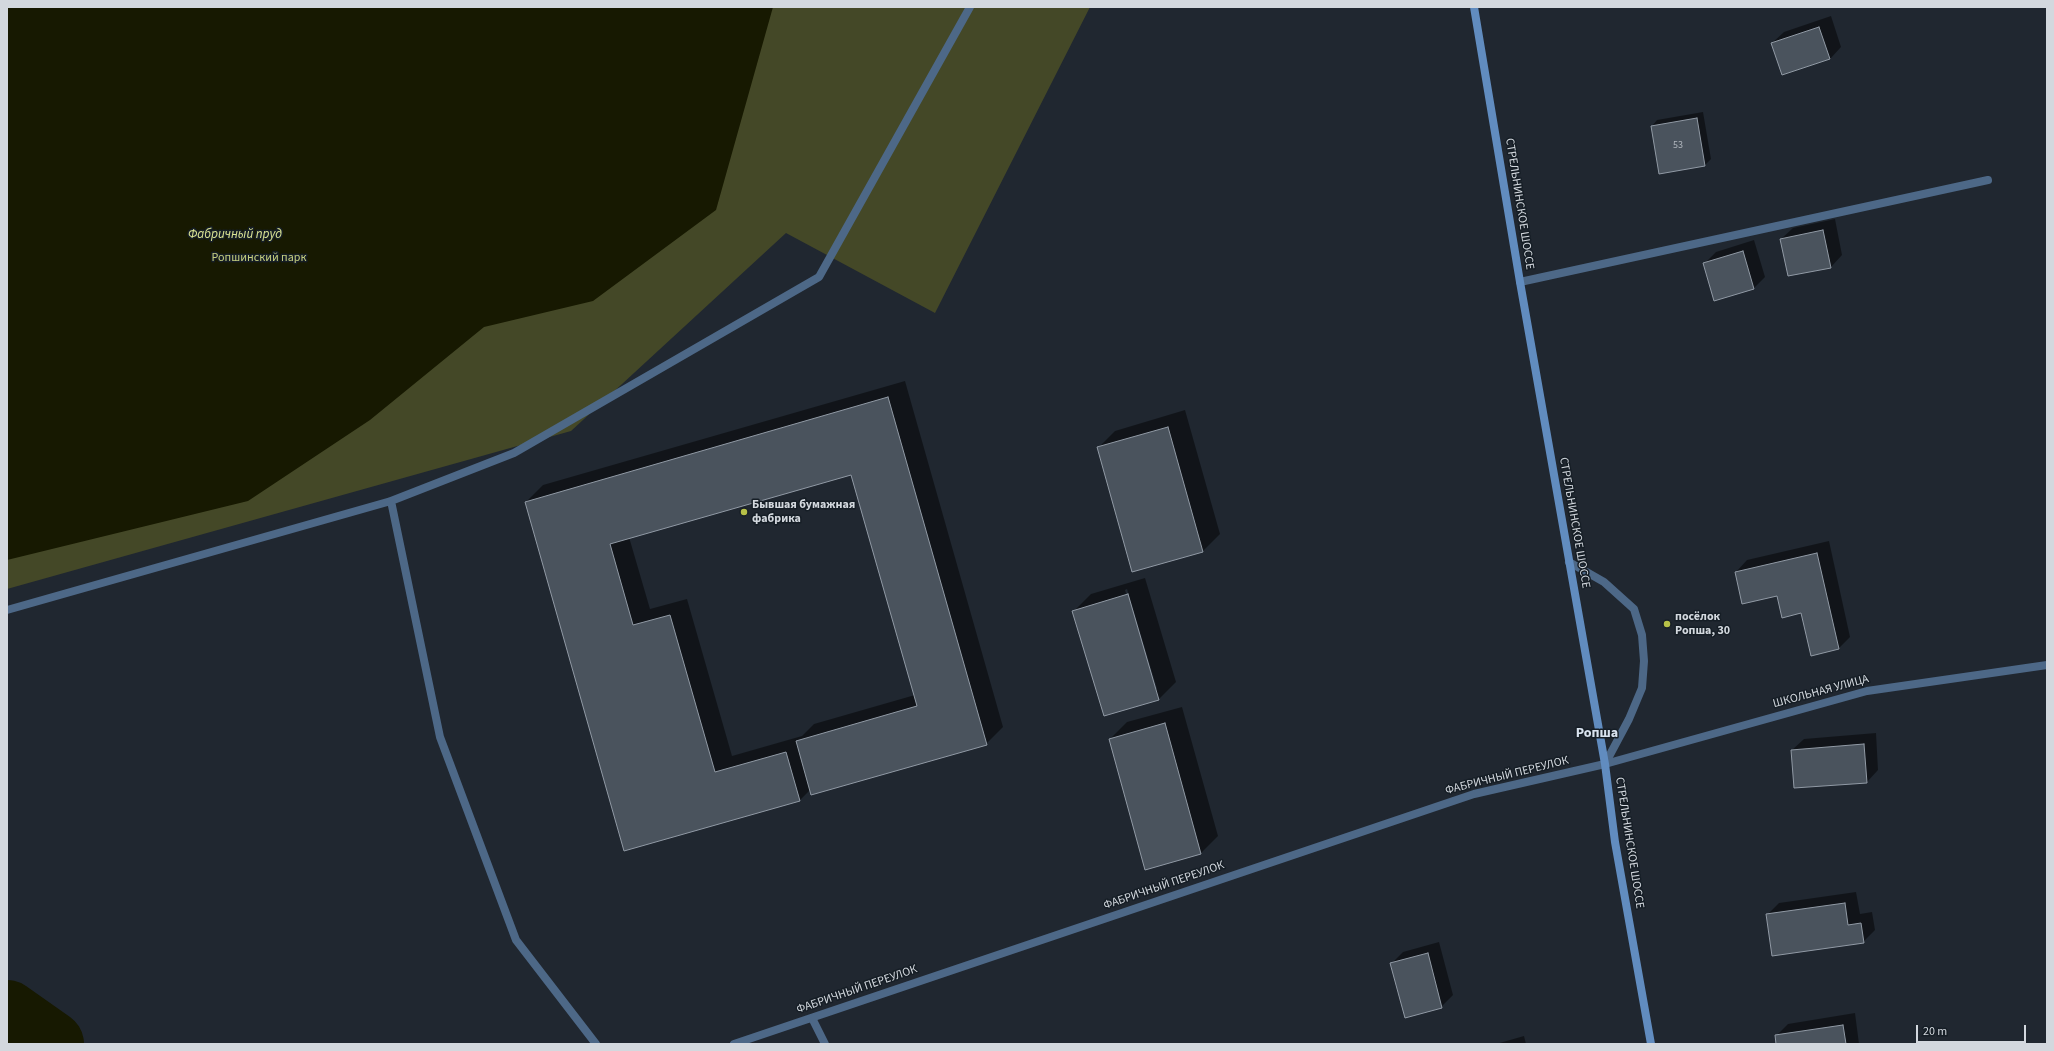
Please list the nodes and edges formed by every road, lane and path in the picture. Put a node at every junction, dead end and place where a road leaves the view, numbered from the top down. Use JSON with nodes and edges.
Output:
{"nodes":[{"id":1,"x":970,"y":7,"type":"edge"},
{"id":2,"x":1474,"y":7,"type":"edge"},
{"id":3,"x":1988,"y":180,"type":"dead end"},
{"id":4,"x":1520,"y":282,"type":"junction"},
{"id":5,"x":391,"y":501,"type":"junction"},
{"id":6,"x":1569,"y":562,"type":"junction"},
{"id":7,"x":7,"y":610,"type":"edge"},
{"id":8,"x":2047,"y":665,"type":"edge"},
{"id":9,"x":1605,"y":764,"type":"junction"},
{"id":10,"x":812,"y":1018,"type":"junction"},
{"id":11,"x":596,"y":1044,"type":"edge"},
{"id":12,"x":734,"y":1044,"type":"edge"},
{"id":13,"x":825,"y":1044,"type":"edge"},
{"id":14,"x":1651,"y":1044,"type":"edge"}],
"edges":[{"from":1,"to":5,"type":"street"},
{"from":2,"to":4,"type":"main road","name":"СТРЕЛЬНИНСКОЕ ШОССЕ"},
{"from":3,"to":4,"type":"street"},
{"from":4,"to":6,"type":"main road","name":"СТРЕЛЬНИНСКОЕ ШОССЕ"},
{"from":5,"to":7,"type":"street"},
{"from":5,"to":11,"type":"street"},
{"from":6,"to":9,"type":"main road","name":"СТРЕЛЬНИНСКОЕ ШОССЕ"},
{"from":6,"to":9,"type":"street"},
{"from":8,"to":9,"type":"street","name":"ШКОЛЬНАЯ УЛИЦА"},
{"from":9,"to":10,"type":"street","name":"ФАБРИЧНЫЙ ПЕРЕУЛОК"},
{"from":9,"to":14,"type":"main road","name":"СТРЕЛЬНИНСКОЕ ШОССЕ"},
{"from":10,"to":12,"type":"street","name":"ФАБРИЧНЫЙ ПЕРЕУЛОК"},
{"from":10,"to":13,"type":"street"}]}
